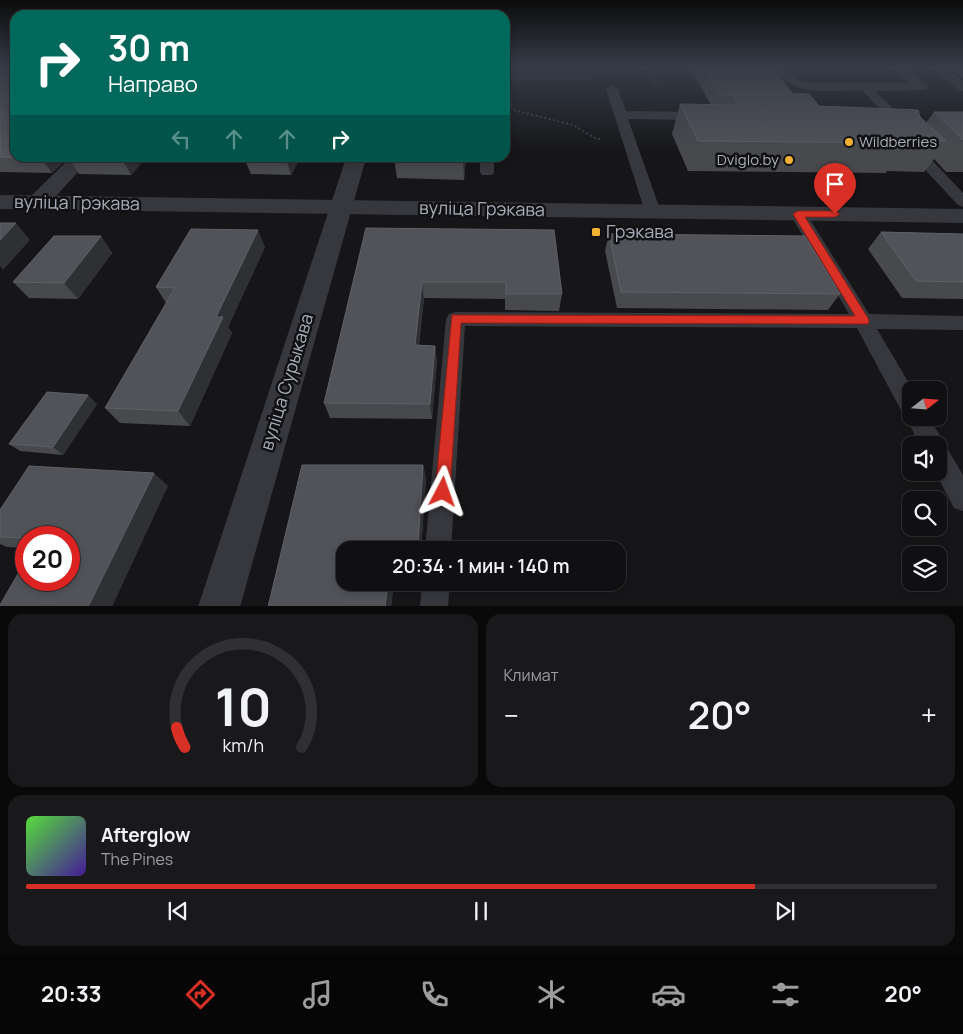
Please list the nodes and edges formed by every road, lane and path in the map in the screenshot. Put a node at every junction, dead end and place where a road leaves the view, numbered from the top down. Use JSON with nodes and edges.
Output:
{"nodes":[{"id":1,"x":511,"y":95,"type":"edge"},
{"id":2,"x":614,"y":95,"type":"edge"},
{"id":3,"x":874,"y":95,"type":"edge"},
{"id":4,"x":510,"y":108,"type":"joint"},
{"id":5,"x":621,"y":115,"type":"junction"},
{"id":6,"x":719,"y":116,"type":"edge"},
{"id":7,"x":885,"y":124,"type":"edge"},
{"id":8,"x":573,"y":125,"type":"dead end"},
{"id":9,"x":909,"y":127,"type":"junction"},
{"id":10,"x":77,"y":162,"type":"edge"},
{"id":11,"x":355,"y":162,"type":"edge"},
{"id":12,"x":0,"y":202,"type":"edge"},
{"id":13,"x":963,"y":202,"type":"edge"},
{"id":14,"x":37,"y":203,"type":"junction"},
{"id":15,"x":339,"y":207,"type":"junction"},
{"id":16,"x":654,"y":212,"type":"junction"},
{"id":17,"x":798,"y":214,"type":"junction"},
{"id":18,"x":963,"y":216,"type":"edge"},
{"id":19,"x":863,"y":321,"type":"junction"},
{"id":20,"x":963,"y":323,"type":"edge"},
{"id":21,"x":902,"y":390,"type":"edge"},
{"id":22,"x":947,"y":470,"type":"edge"},
{"id":23,"x":963,"y":499,"type":"edge"},
{"id":24,"x":439,"y":541,"type":"edge"},
{"id":25,"x":435,"y":591,"type":"edge"},
{"id":26,"x":219,"y":606,"type":"edge"},
{"id":27,"x":434,"y":606,"type":"edge"}],
"edges":[{"from":1,"to":4,"type":"path"},
{"from":2,"to":5,"type":"lane"},
{"from":3,"to":9,"type":"lane"},
{"from":4,"to":8,"type":"path"},
{"from":5,"to":6,"type":"lane"},
{"from":5,"to":16,"type":"lane"},
{"from":7,"to":9,"type":"lane"},
{"from":9,"to":13,"type":"lane"},
{"from":10,"to":14,"type":"street"},
{"from":11,"to":15,"type":"street","name":"вуліца Сурыкава"},
{"from":12,"to":14,"type":"street","name":"вуліца Грэкава"},
{"from":14,"to":15,"type":"street","name":"вуліца Грэкава"},
{"from":15,"to":16,"type":"street","name":"вуліца Грэкава"},
{"from":15,"to":26,"type":"street","name":"вуліца Сурыкава"},
{"from":16,"to":17,"type":"street","name":"вуліца Грэкава"},
{"from":17,"to":18,"type":"street","name":"вуліца Грэкава"},
{"from":17,"to":19,"type":"lane"},
{"from":19,"to":20,"type":"lane"},
{"from":19,"to":21,"type":"lane"},
{"from":19,"to":24,"type":"lane"},
{"from":22,"to":23,"type":"lane"},
{"from":25,"to":27,"type":"lane"}]}
